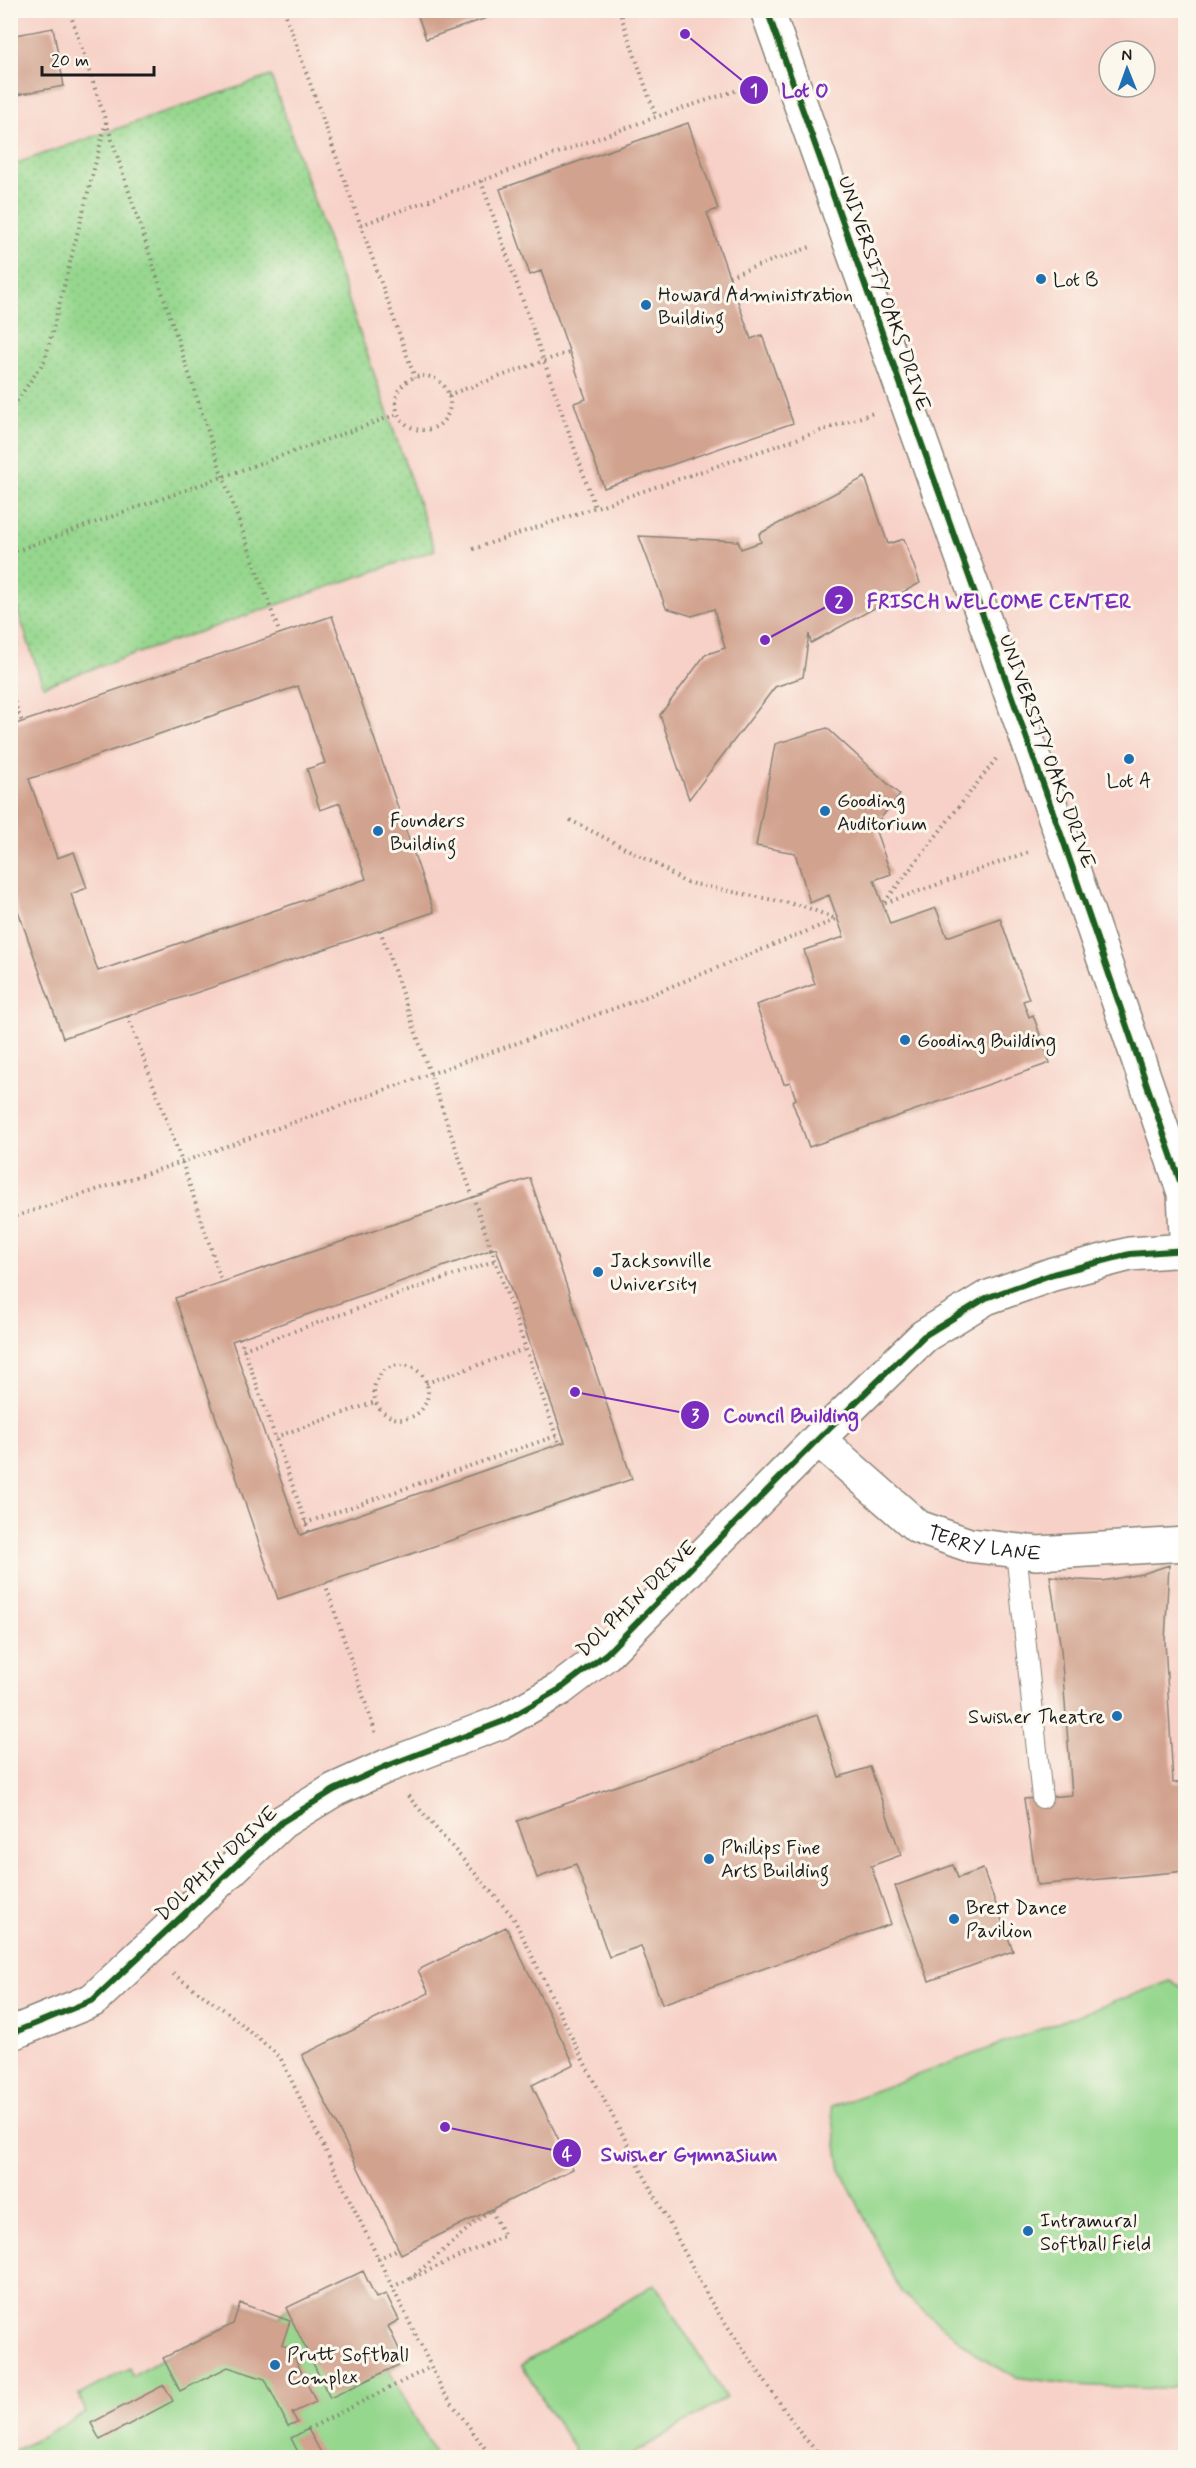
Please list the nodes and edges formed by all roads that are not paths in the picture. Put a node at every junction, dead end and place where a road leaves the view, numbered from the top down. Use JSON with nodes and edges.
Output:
{"nodes":[{"id":1,"x":767,"y":10,"type":"edge"},
{"id":2,"x":1185,"y":1235,"type":"edge"},
{"id":3,"x":1185,"y":1250,"type":"edge"},
{"id":4,"x":818,"y":1439,"type":"junction"},
{"id":5,"x":1185,"y":1544,"type":"edge"},
{"id":6,"x":1016,"y":1551,"type":"junction"},
{"id":7,"x":1042,"y":1798,"type":"dead end"},
{"id":8,"x":10,"y":2034,"type":"edge"}],
"edges":[{"from":1,"to":2,"type":"street","name":"UNIVERSITY OAKS DRIVE"},
{"from":3,"to":4,"type":"street","name":"DOLPHIN DRIVE"},
{"from":4,"to":6,"type":"street","name":"TERRY LANE"},
{"from":4,"to":8,"type":"street","name":"DOLPHIN DRIVE"},
{"from":5,"to":6,"type":"street","name":"TERRY LANE"},
{"from":6,"to":7,"type":"lane"}]}
